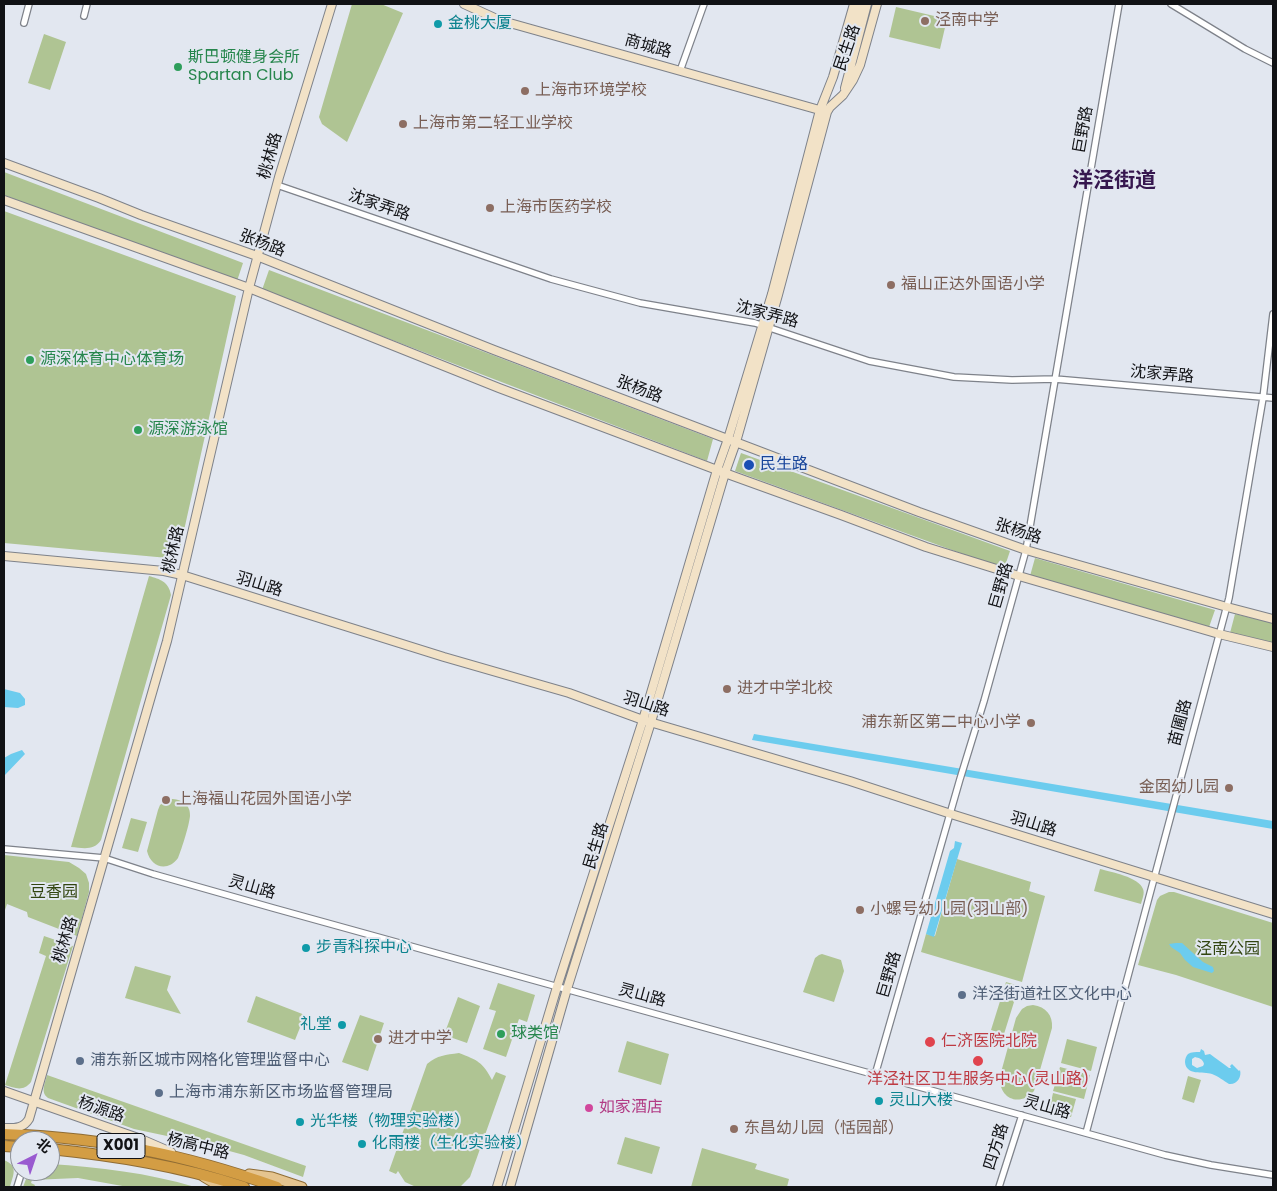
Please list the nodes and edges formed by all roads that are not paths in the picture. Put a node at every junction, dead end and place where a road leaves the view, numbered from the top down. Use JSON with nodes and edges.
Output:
{"nodes":[{"id":1,"x":29,"y":4,"type":"edge"},
{"id":2,"x":86,"y":4,"type":"edge"},
{"id":3,"x":332,"y":4,"type":"edge"},
{"id":4,"x":464,"y":4,"type":"edge"},
{"id":5,"x":704,"y":4,"type":"edge"},
{"id":6,"x":854,"y":4,"type":"edge"},
{"id":7,"x":860,"y":4,"type":"edge"},
{"id":8,"x":867,"y":4,"type":"edge"},
{"id":9,"x":877,"y":4,"type":"edge"},
{"id":10,"x":1119,"y":4,"type":"edge"},
{"id":11,"x":1171,"y":4,"type":"edge"},
{"id":12,"x":84,"y":16,"type":"dead end"},
{"id":13,"x":24,"y":23,"type":"dead end"},
{"id":14,"x":1273,"y":63,"type":"edge"},
{"id":15,"x":680,"y":71,"type":"junction"},
{"id":16,"x":834,"y":77,"type":"junction"},
{"id":17,"x":843,"y":95,"type":"junction"},
{"id":18,"x":823,"y":111,"type":"junction"},
{"id":19,"x":4,"y":163,"type":"edge"},
{"id":20,"x":277,"y":185,"type":"junction"},
{"id":21,"x":4,"y":200,"type":"edge"},
{"id":22,"x":257,"y":256,"type":"junction"},
{"id":23,"x":248,"y":288,"type":"junction"},
{"id":24,"x":1273,"y":314,"type":"edge"},
{"id":25,"x":765,"y":326,"type":"junction"},
{"id":26,"x":1055,"y":379,"type":"junction"},
{"id":27,"x":1263,"y":398,"type":"junction"},
{"id":28,"x":1273,"y":398,"type":"edge"},
{"id":29,"x":728,"y":438,"type":"junction"},
{"id":30,"x":736,"y":442,"type":"junction"},
{"id":31,"x":717,"y":470,"type":"junction"},
{"id":32,"x":725,"y":474,"type":"junction"},
{"id":33,"x":1026,"y":550,"type":"junction"},
{"id":34,"x":4,"y":556,"type":"edge"},
{"id":35,"x":182,"y":575,"type":"junction"},
{"id":36,"x":1019,"y":576,"type":"junction"},
{"id":37,"x":1226,"y":607,"type":"junction"},
{"id":38,"x":1273,"y":619,"type":"edge"},
{"id":39,"x":1219,"y":634,"type":"junction"},
{"id":40,"x":1273,"y":647,"type":"edge"},
{"id":41,"x":647,"y":721,"type":"junction"},
{"id":42,"x":951,"y":814,"type":"junction"},
{"id":43,"x":4,"y":849,"type":"edge"},
{"id":44,"x":104,"y":858,"type":"junction"},
{"id":45,"x":1154,"y":877,"type":"junction"},
{"id":46,"x":1273,"y":914,"type":"edge"},
{"id":47,"x":557,"y":986,"type":"junction"},
{"id":48,"x":567,"y":989,"type":"junction"},
{"id":49,"x":875,"y":1075,"type":"junction"},
{"id":50,"x":4,"y":1090,"type":"edge"},
{"id":51,"x":34,"y":1101,"type":"junction"},
{"id":52,"x":1022,"y":1115,"type":"junction"},
{"id":53,"x":4,"y":1128,"type":"edge"},
{"id":54,"x":4,"y":1134,"type":"edge"},
{"id":55,"x":1086,"y":1134,"type":"junction"},
{"id":56,"x":60,"y":1150,"type":"edge"},
{"id":57,"x":187,"y":1160,"type":"junction"},
{"id":58,"x":235,"y":1173,"type":"junction"},
{"id":59,"x":200,"y":1175,"type":"junction"},
{"id":60,"x":1273,"y":1175,"type":"edge"},
{"id":61,"x":221,"y":1187,"type":"edge"},
{"id":62,"x":244,"y":1187,"type":"edge"},
{"id":63,"x":277,"y":1187,"type":"edge"},
{"id":64,"x":302,"y":1187,"type":"edge"},
{"id":65,"x":497,"y":1187,"type":"edge"},
{"id":66,"x":510,"y":1187,"type":"edge"},
{"id":67,"x":999,"y":1187,"type":"edge"}],
"edges":[{"from":1,"to":13,"type":"street"},
{"from":2,"to":12,"type":"street"},
{"from":3,"to":20,"type":"main road","name":"桃林路"},
{"from":4,"to":15,"type":"main road","name":"商城路"},
{"from":5,"to":15,"type":"street"},
{"from":6,"to":16,"type":"main road","name":"民生路"},
{"from":7,"to":16,"type":"main road"},
{"from":8,"to":17,"type":"main road"},
{"from":9,"to":17,"type":"main road","name":"民生路"},
{"from":10,"to":26,"type":"street","name":"巨野路"},
{"from":11,"to":14,"type":"street"},
{"from":15,"to":18,"type":"main road","name":"商城路"},
{"from":16,"to":18,"type":"main road","name":"民生路"},
{"from":17,"to":18,"type":"main road","name":"民生路"},
{"from":18,"to":25,"type":"main road","name":"民生路"},
{"from":19,"to":22,"type":"main road","name":"张杨路"},
{"from":20,"to":22,"type":"main road","name":"桃林路"},
{"from":20,"to":25,"type":"street","name":"沈家弄路"},
{"from":21,"to":23,"type":"main road"},
{"from":22,"to":23,"type":"main road","name":"桃林路"},
{"from":22,"to":29,"type":"main road","name":"张杨路"},
{"from":23,"to":31,"type":"main road"},
{"from":23,"to":35,"type":"main road","name":"桃林路"},
{"from":24,"to":27,"type":"street","name":"苗圃路"},
{"from":25,"to":26,"type":"street","name":"沈家弄路"},
{"from":25,"to":29,"type":"main road","name":"民生路"},
{"from":25,"to":30,"type":"main road","name":"民生路"},
{"from":26,"to":27,"type":"street","name":"沈家弄路"},
{"from":26,"to":33,"type":"street","name":"巨野路"},
{"from":27,"to":28,"type":"street","name":"沈家弄路"},
{"from":27,"to":37,"type":"street","name":"苗圃路"},
{"from":29,"to":30,"type":"main road","name":"张杨路"},
{"from":29,"to":31,"type":"main road","name":"民生路"},
{"from":30,"to":32,"type":"main road","name":"民生路"},
{"from":30,"to":33,"type":"main road","name":"张杨路"},
{"from":31,"to":32,"type":"main road"},
{"from":31,"to":41,"type":"main road","name":"民生路"},
{"from":32,"to":36,"type":"main road"},
{"from":32,"to":41,"type":"main road","name":"民生路"},
{"from":33,"to":36,"type":"street","name":"巨野路"},
{"from":33,"to":37,"type":"main road","name":"张杨路"},
{"from":34,"to":35,"type":"main road","name":"羽山路"},
{"from":35,"to":41,"type":"main road","name":"羽山路"},
{"from":35,"to":44,"type":"main road","name":"桃林路"},
{"from":36,"to":39,"type":"main road"},
{"from":36,"to":42,"type":"street","name":"巨野路"},
{"from":37,"to":38,"type":"main road","name":"张杨路"},
{"from":37,"to":39,"type":"street","name":"苗圃路"},
{"from":39,"to":40,"type":"main road"},
{"from":39,"to":45,"type":"street","name":"苗圃路"},
{"from":41,"to":42,"type":"main road","name":"羽山路"},
{"from":41,"to":47,"type":"main road","name":"民生路"},
{"from":41,"to":48,"type":"main road","name":"民生路"},
{"from":42,"to":45,"type":"main road","name":"羽山路"},
{"from":42,"to":49,"type":"street","name":"巨野路"},
{"from":43,"to":44,"type":"street","name":"灵山路"},
{"from":44,"to":47,"type":"street","name":"灵山路"},
{"from":44,"to":51,"type":"main road","name":"桃林路"},
{"from":45,"to":46,"type":"main road","name":"羽山路"},
{"from":45,"to":55,"type":"street","name":"苗圃路"},
{"from":47,"to":48,"type":"street","name":"灵山路"},
{"from":47,"to":65,"type":"main road","name":"民生路"},
{"from":48,"to":49,"type":"street","name":"灵山路"},
{"from":48,"to":66,"type":"main road","name":"民生路"},
{"from":49,"to":52,"type":"street","name":"灵山路"},
{"from":50,"to":51,"type":"main road","name":"杨源路"},
{"from":51,"to":53,"type":"main road","name":"桃林路"},
{"from":51,"to":57,"type":"main road","name":"杨源路"},
{"from":52,"to":55,"type":"street","name":"灵山路"},
{"from":52,"to":67,"type":"street","name":"四方路"},
{"from":54,"to":57,"type":"highway","name":"杨高中路","number":"X001"},
{"from":55,"to":60,"type":"street","name":"灵山路"},
{"from":56,"to":59,"type":"highway","name":"杨高中路","number":"X001"},
{"from":57,"to":58,"type":"highway","name":"杨高中路","number":"X001"},
{"from":58,"to":63,"type":"highway","name":"杨高中路","number":"X001"},
{"from":58,"to":64,"type":"main road","name":"杨高中路","number":"X001"},
{"from":59,"to":61,"type":"main road","name":"杨高中路","number":"X001"},
{"from":59,"to":62,"type":"highway","name":"杨高中路","number":"X001"}]}
